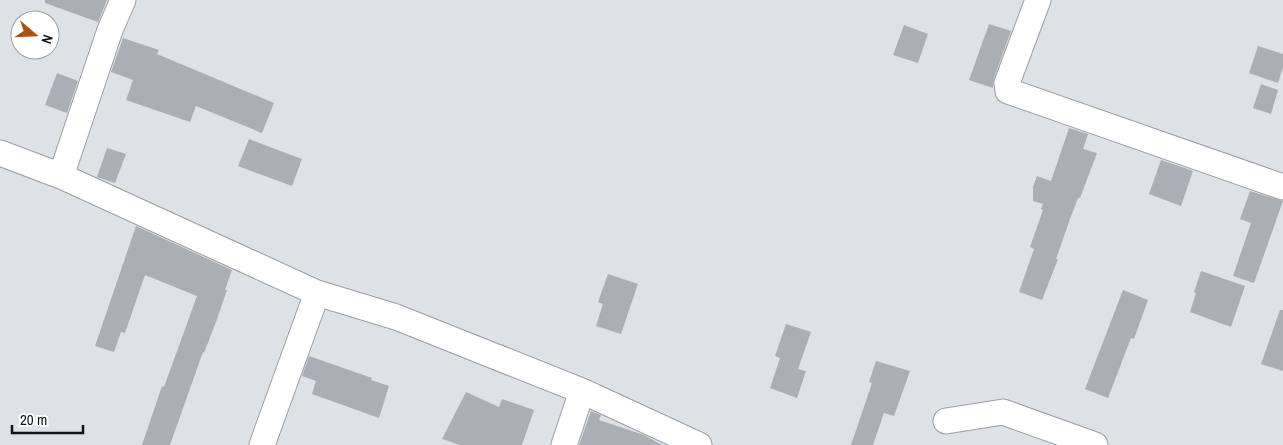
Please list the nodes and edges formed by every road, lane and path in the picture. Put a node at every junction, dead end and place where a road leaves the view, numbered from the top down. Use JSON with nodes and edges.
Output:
{"nodes":[{"id":1,"x":123,"y":0,"type":"edge"},
{"id":2,"x":1038,"y":0,"type":"edge"},
{"id":3,"x":0,"y":153,"type":"edge"},
{"id":4,"x":61,"y":176,"type":"junction"},
{"id":5,"x":1283,"y":187,"type":"edge"},
{"id":6,"x":317,"y":293,"type":"junction"},
{"id":7,"x":582,"y":390,"type":"junction"},
{"id":8,"x":946,"y":421,"type":"dead end"},
{"id":9,"x":262,"y":445,"type":"edge"},
{"id":10,"x":564,"y":445,"type":"edge"},
{"id":11,"x":699,"y":445,"type":"edge"},
{"id":12,"x":1095,"y":445,"type":"edge"}],
"edges":[{"from":1,"to":4,"type":"street"},
{"from":2,"to":5,"type":"street"},
{"from":3,"to":4,"type":"street"},
{"from":4,"to":6,"type":"street"},
{"from":6,"to":7,"type":"street"},
{"from":6,"to":9,"type":"street"},
{"from":7,"to":10,"type":"street"},
{"from":7,"to":11,"type":"street"},
{"from":8,"to":12,"type":"street"}]}
